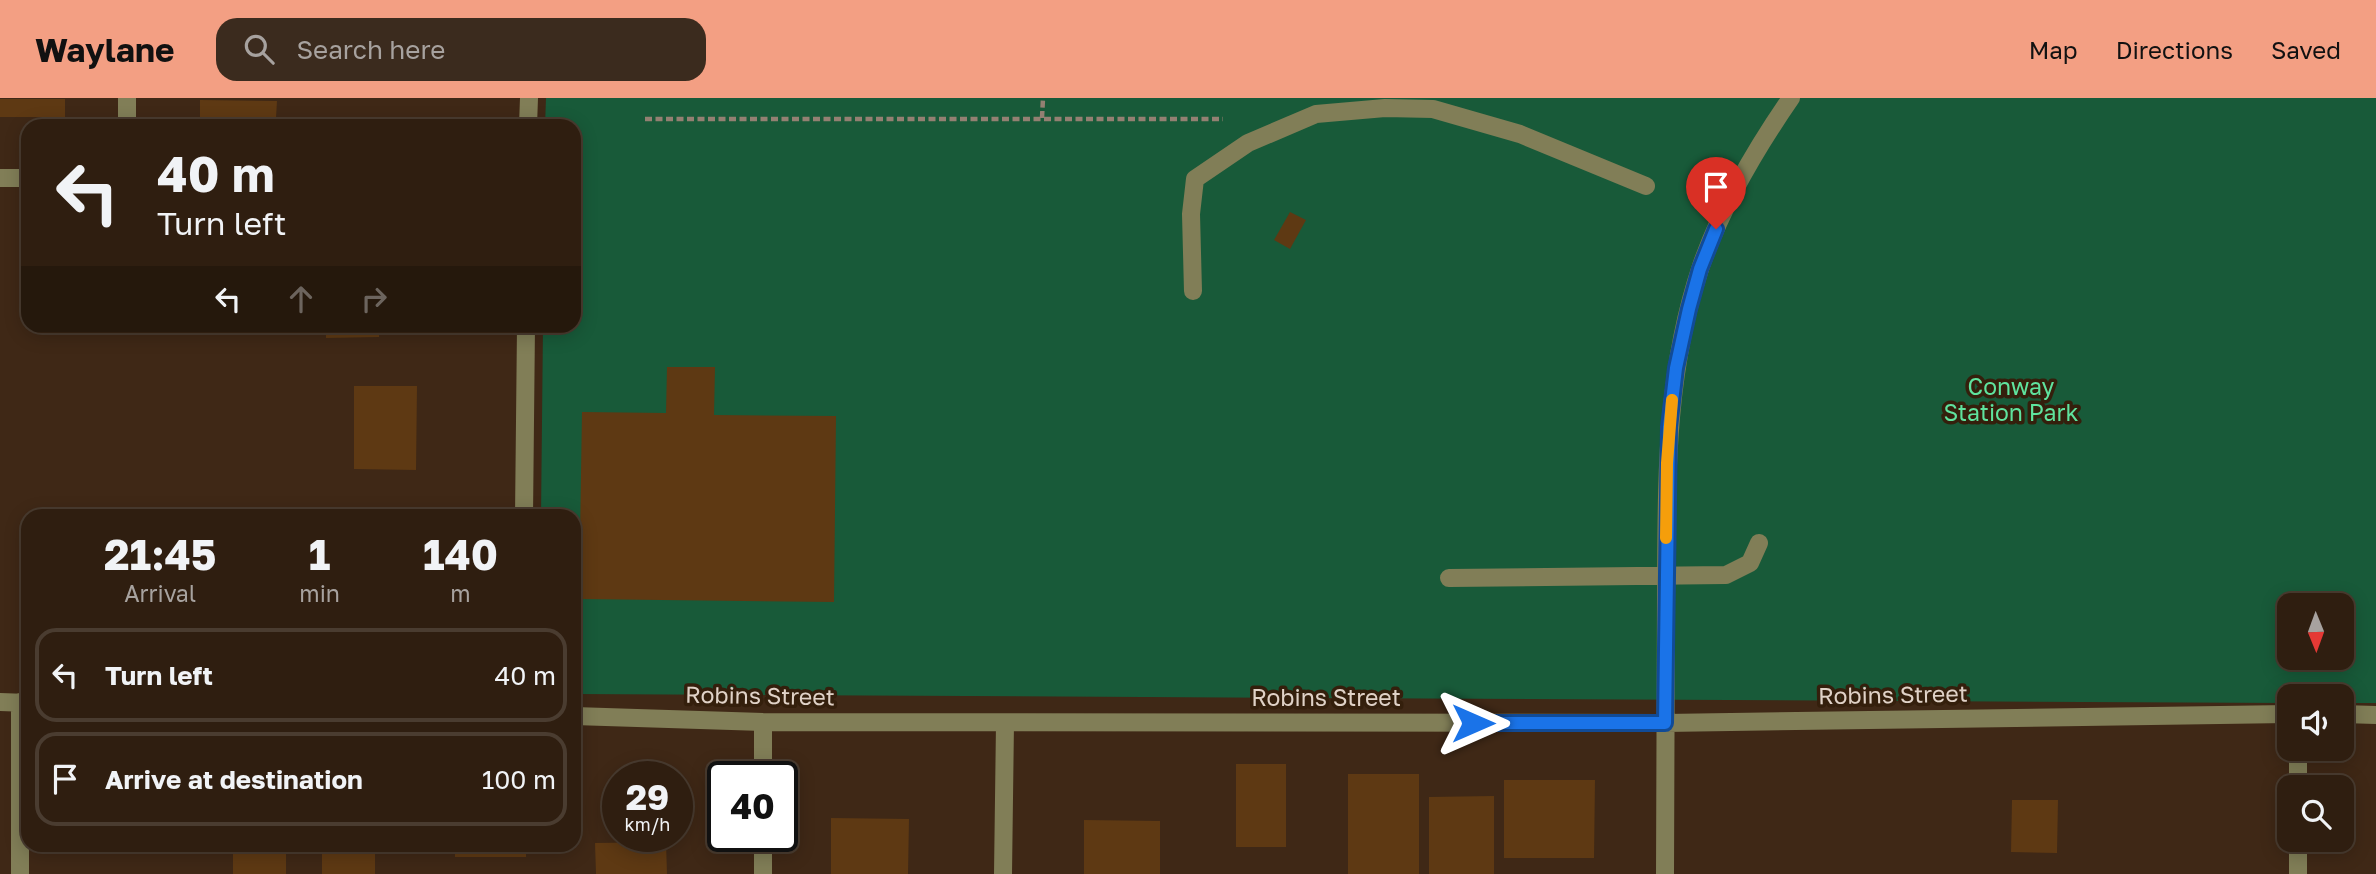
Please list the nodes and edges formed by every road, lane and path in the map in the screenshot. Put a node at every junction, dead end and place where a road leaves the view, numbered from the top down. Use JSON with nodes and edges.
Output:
{"nodes":[{"id":1,"x":127,"y":98,"type":"edge"},
{"id":2,"x":529,"y":98,"type":"edge"},
{"id":3,"x":1043,"y":98,"type":"edge"},
{"id":4,"x":1791,"y":98,"type":"edge"},
{"id":5,"x":1042,"y":118,"type":"junction"},
{"id":6,"x":127,"y":119,"type":"edge"},
{"id":7,"x":528,"y":119,"type":"edge"},
{"id":8,"x":645,"y":119,"type":"dead end"},
{"id":9,"x":1223,"y":119,"type":"dead end"},
{"id":10,"x":0,"y":178,"type":"edge"},
{"id":11,"x":21,"y":178,"type":"edge"},
{"id":12,"x":1646,"y":186,"type":"dead end"},
{"id":13,"x":1192,"y":291,"type":"dead end"},
{"id":14,"x":526,"y":333,"type":"edge"},
{"id":15,"x":524,"y":509,"type":"edge"},
{"id":16,"x":1759,"y":543,"type":"dead end"},
{"id":17,"x":1666,"y":577,"type":"junction"},
{"id":18,"x":1449,"y":578,"type":"dead end"},
{"id":19,"x":0,"y":702,"type":"edge"},
{"id":20,"x":21,"y":703,"type":"edge"},
{"id":21,"x":2277,"y":714,"type":"edge"},
{"id":22,"x":2354,"y":715,"type":"edge"},
{"id":23,"x":2376,"y":715,"type":"edge"},
{"id":24,"x":581,"y":716,"type":"edge"},
{"id":25,"x":763,"y":722,"type":"junction"},
{"id":26,"x":1005,"y":723,"type":"junction"},
{"id":27,"x":1665,"y":723,"type":"junction"},
{"id":28,"x":763,"y":761,"type":"edge"},
{"id":29,"x":21,"y":831,"type":"edge"},
{"id":30,"x":763,"y":852,"type":"edge"},
{"id":31,"x":2298,"y":852,"type":"edge"},
{"id":32,"x":20,"y":874,"type":"edge"},
{"id":33,"x":763,"y":874,"type":"edge"},
{"id":34,"x":1003,"y":874,"type":"edge"},
{"id":35,"x":1665,"y":874,"type":"edge"},
{"id":36,"x":2298,"y":874,"type":"edge"}],
"edges":[{"from":1,"to":6,"type":"street"},
{"from":2,"to":7,"type":"street"},
{"from":3,"to":5,"type":"path"},
{"from":4,"to":17,"type":"street"},
{"from":5,"to":8,"type":"path"},
{"from":5,"to":9,"type":"path"},
{"from":10,"to":11,"type":"street"},
{"from":12,"to":13,"type":"street"},
{"from":14,"to":15,"type":"street"},
{"from":16,"to":17,"type":"street"},
{"from":17,"to":18,"type":"street"},
{"from":17,"to":27,"type":"street"},
{"from":19,"to":20,"type":"street"},
{"from":21,"to":27,"type":"street","name":"Robins Street"},
{"from":22,"to":23,"type":"street"},
{"from":24,"to":25,"type":"street","name":"Robins Street"},
{"from":25,"to":26,"type":"street","name":"Robins Street"},
{"from":25,"to":28,"type":"street"},
{"from":26,"to":27,"type":"street","name":"Robins Street"},
{"from":26,"to":34,"type":"street"},
{"from":27,"to":35,"type":"street"},
{"from":29,"to":32,"type":"street"},
{"from":30,"to":33,"type":"street"},
{"from":31,"to":36,"type":"street"}]}
